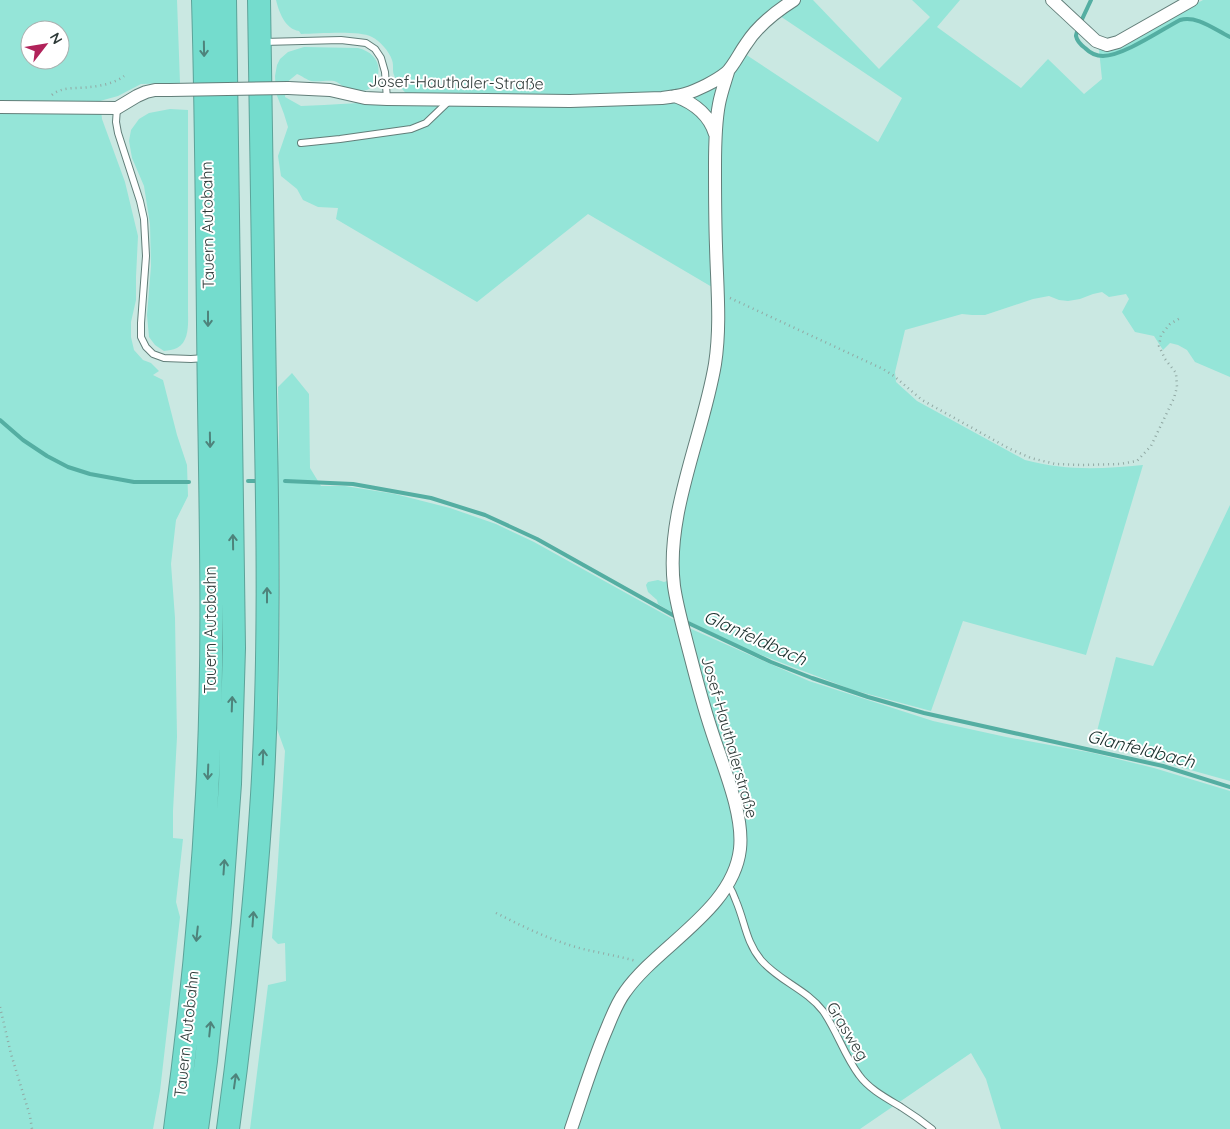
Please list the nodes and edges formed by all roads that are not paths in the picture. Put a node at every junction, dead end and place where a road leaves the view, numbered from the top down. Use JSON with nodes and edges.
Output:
{"nodes":[{"id":1,"x":203,"y":0,"type":"edge"},
{"id":2,"x":226,"y":0,"type":"edge"},
{"id":3,"x":259,"y":0,"type":"edge"},
{"id":4,"x":794,"y":0,"type":"edge"},
{"id":5,"x":1052,"y":0,"type":"edge"},
{"id":6,"x":1192,"y":0,"type":"edge"},
{"id":7,"x":260,"y":42,"type":"junction"},
{"id":8,"x":728,"y":72,"type":"junction"},
{"id":9,"x":675,"y":96,"type":"junction"},
{"id":10,"x":387,"y":99,"type":"junction"},
{"id":11,"x":450,"y":100,"type":"junction"},
{"id":12,"x":0,"y":107,"type":"edge"},
{"id":13,"x":117,"y":108,"type":"junction"},
{"id":14,"x":217,"y":129,"type":"junction"},
{"id":15,"x":715,"y":136,"type":"junction"},
{"id":16,"x":301,"y":143,"type":"dead end"},
{"id":17,"x":208,"y":358,"type":"junction"},
{"id":18,"x":728,"y":882,"type":"junction"},
{"id":19,"x":175,"y":1129,"type":"edge"},
{"id":20,"x":197,"y":1129,"type":"edge"},
{"id":21,"x":228,"y":1129,"type":"edge"},
{"id":22,"x":571,"y":1129,"type":"edge"},
{"id":23,"x":932,"y":1129,"type":"edge"}],
"edges":[{"from":1,"to":14,"type":"highway","one_way":true},
{"from":2,"to":14,"type":"highway"},
{"from":3,"to":7,"type":"highway"},
{"from":4,"to":8,"type":"street","name":"Josef-Hauthaler-Straße"},
{"from":5,"to":6,"type":"street"},
{"from":7,"to":10,"type":"lane"},
{"from":21,"to":7,"type":"highway","one_way":true},
{"from":8,"to":9,"type":"street","name":"Josef-Hauthaler-Straße"},
{"from":8,"to":15,"type":"street","name":"Josef-Hauthalerstraße"},
{"from":9,"to":11,"type":"street","name":"Josef-Hauthaler-Straße"},
{"from":9,"to":15,"type":"street"},
{"from":10,"to":11,"type":"street","name":"Josef-Hauthaler-Straße"},
{"from":10,"to":13,"type":"street","name":"Josef-Hauthaler-Straße","bridge":true},
{"from":11,"to":16,"type":"lane"},
{"from":12,"to":13,"type":"street"},
{"from":13,"to":17,"type":"lane"},
{"from":14,"to":17,"type":"highway","name":"Tauern Autobahn","one_way":true},
{"from":20,"to":14,"type":"highway","one_way":true},
{"from":15,"to":18,"type":"street","name":"Josef-Hauthalerstraße"},
{"from":17,"to":19,"type":"highway","name":"Tauern Autobahn","one_way":true},
{"from":18,"to":22,"type":"street","name":"Josef-Hauthalerstraße"},
{"from":18,"to":23,"type":"lane","name":"Grasweg"}]}
